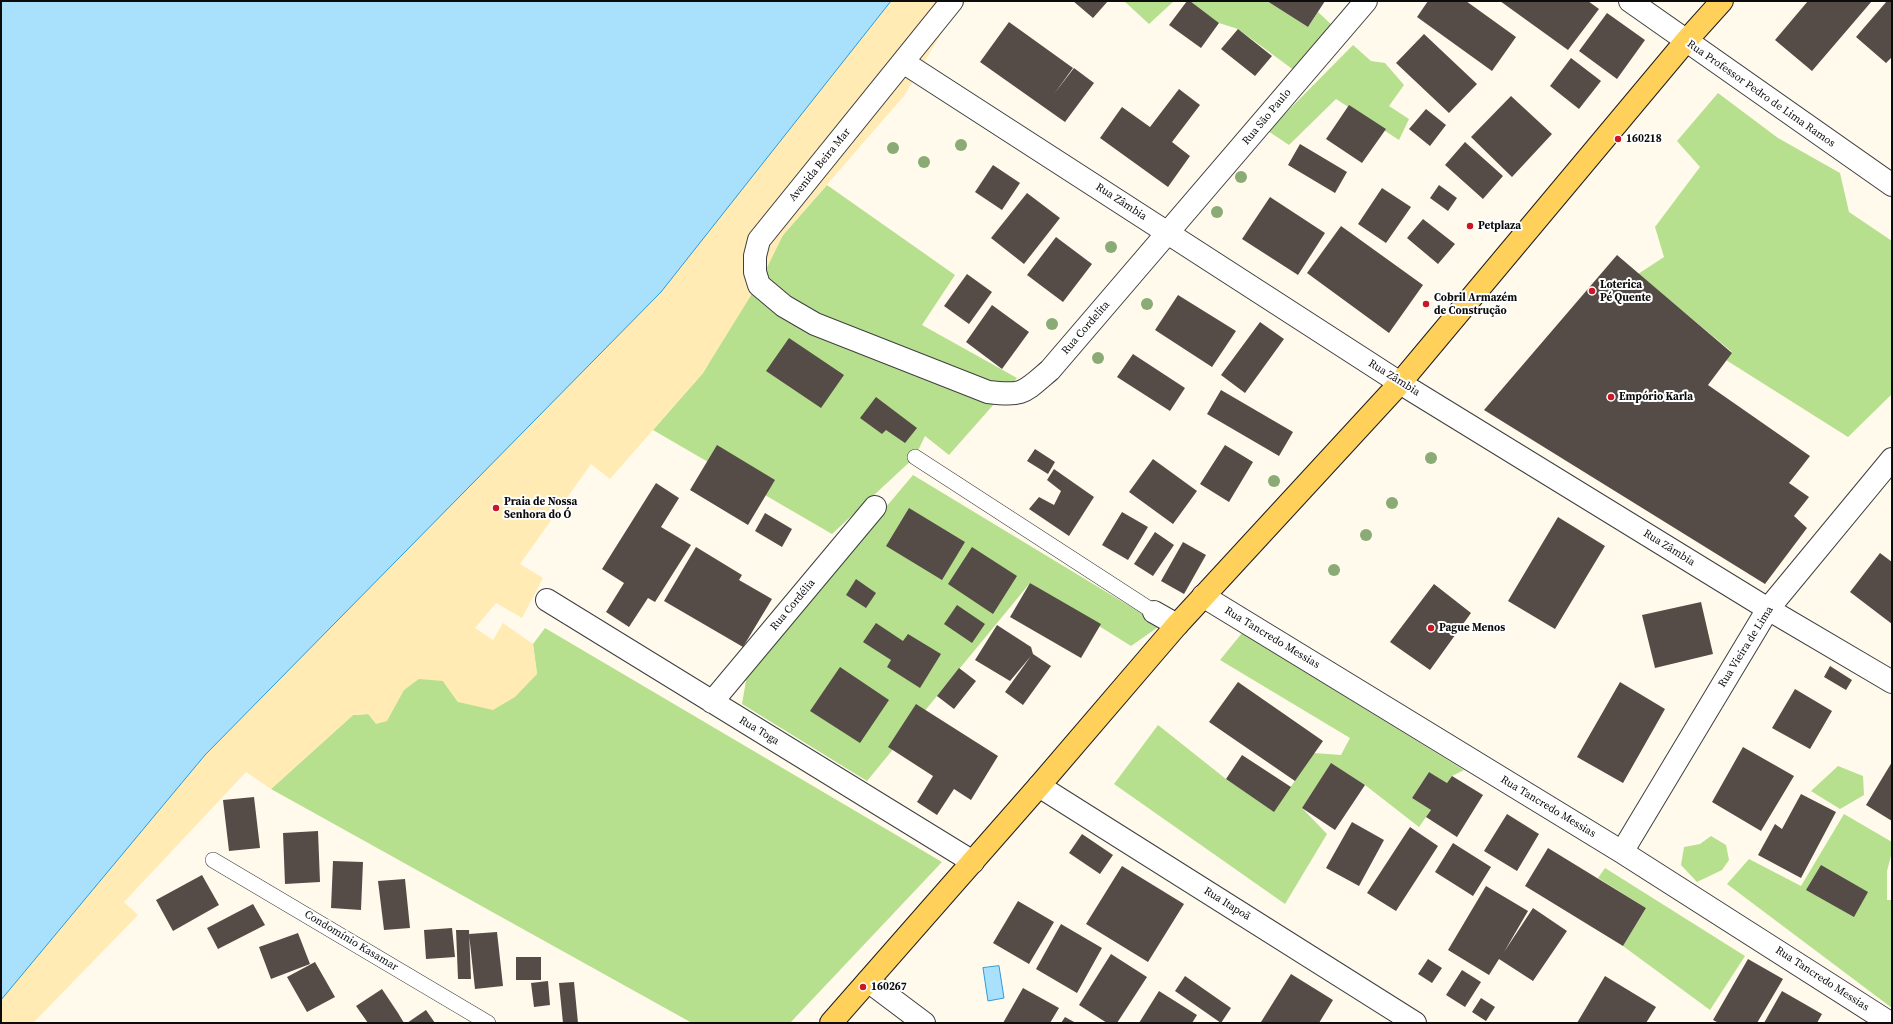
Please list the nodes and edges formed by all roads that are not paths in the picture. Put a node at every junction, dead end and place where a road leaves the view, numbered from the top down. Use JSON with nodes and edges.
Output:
{"nodes":[{"id":1,"x":952,"y":1,"type":"edge"},
{"id":2,"x":1366,"y":1,"type":"edge"},
{"id":3,"x":1630,"y":1,"type":"edge"},
{"id":4,"x":1722,"y":1,"type":"edge"},
{"id":5,"x":1686,"y":41,"type":"junction"},
{"id":6,"x":903,"y":62,"type":"junction"},
{"id":7,"x":1892,"y":185,"type":"edge"},
{"id":8,"x":1169,"y":233,"type":"junction"},
{"id":9,"x":1400,"y":383,"type":"junction"},
{"id":10,"x":988,"y":392,"type":"joint"},
{"id":11,"x":915,"y":457,"type":"dead end"},
{"id":12,"x":1892,"y":459,"type":"edge"},
{"id":13,"x":875,"y":507,"type":"dead end"},
{"id":14,"x":1203,"y":596,"type":"junction"},
{"id":15,"x":546,"y":600,"type":"dead end"},
{"id":16,"x":1768,"y":609,"type":"junction"},
{"id":17,"x":1154,"y":612,"type":"joint"},
{"id":18,"x":1177,"y":625,"type":"junction"},
{"id":19,"x":1892,"y":682,"type":"edge"},
{"id":20,"x":712,"y":702,"type":"junction"},
{"id":21,"x":1039,"y":786,"type":"junction"},
{"id":22,"x":1622,"y":852,"type":"junction"},
{"id":23,"x":213,"y":860,"type":"dead end"},
{"id":24,"x":973,"y":862,"type":"junction"},
{"id":25,"x":868,"y":981,"type":"junction"},
{"id":26,"x":488,"y":1023,"type":"edge"},
{"id":27,"x":831,"y":1023,"type":"edge"},
{"id":28,"x":924,"y":1023,"type":"edge"},
{"id":29,"x":1415,"y":1023,"type":"edge"},
{"id":30,"x":1890,"y":1023,"type":"edge"}],
"edges":[{"from":1,"to":6,"type":"street","name":"Avenida Beira Mar"},
{"from":2,"to":8,"type":"street","name":"Rua São Paulo"},
{"from":3,"to":5,"type":"street","name":"Rua Professor Pedro de Lima Ramos"},
{"from":4,"to":5,"type":"main road"},
{"from":5,"to":7,"type":"street","name":"Rua Professor Pedro de Lima Ramos"},
{"from":5,"to":9,"type":"main road"},
{"from":6,"to":8,"type":"street","name":"Rua Zâmbia"},
{"from":6,"to":10,"type":"street","name":"Avenida Beira Mar"},
{"from":8,"to":9,"type":"street","name":"Rua Zâmbia"},
{"from":8,"to":10,"type":"street","name":"Rua Cordelita"},
{"from":9,"to":14,"type":"main road"},
{"from":9,"to":16,"type":"street","name":"Rua Zâmbia"},
{"from":11,"to":17,"type":"lane"},
{"from":12,"to":16,"type":"street","name":"Rua Vieira de Lima"},
{"from":13,"to":20,"type":"street","name":"Rua Cordélia"},
{"from":14,"to":18,"type":"main road"},
{"from":14,"to":22,"type":"street","name":"Rua Tancredo Messias"},
{"from":15,"to":20,"type":"street","name":"Rua Toga"},
{"from":16,"to":19,"type":"street","name":"Rua Zâmbia"},
{"from":16,"to":22,"type":"street","name":"Rua Vieira de Lima"},
{"from":17,"to":18,"type":"street"},
{"from":18,"to":21,"type":"main road"},
{"from":20,"to":24,"type":"street","name":"Rua Toga"},
{"from":21,"to":24,"type":"main road"},
{"from":21,"to":29,"type":"street","name":"Rua Itapoã"},
{"from":22,"to":30,"type":"street","name":"Rua Tancredo Messias"},
{"from":23,"to":26,"type":"lane","name":"Condomínio Kasamar"},
{"from":24,"to":25,"type":"main road"},
{"from":25,"to":27,"type":"main road"},
{"from":25,"to":28,"type":"street"}]}
